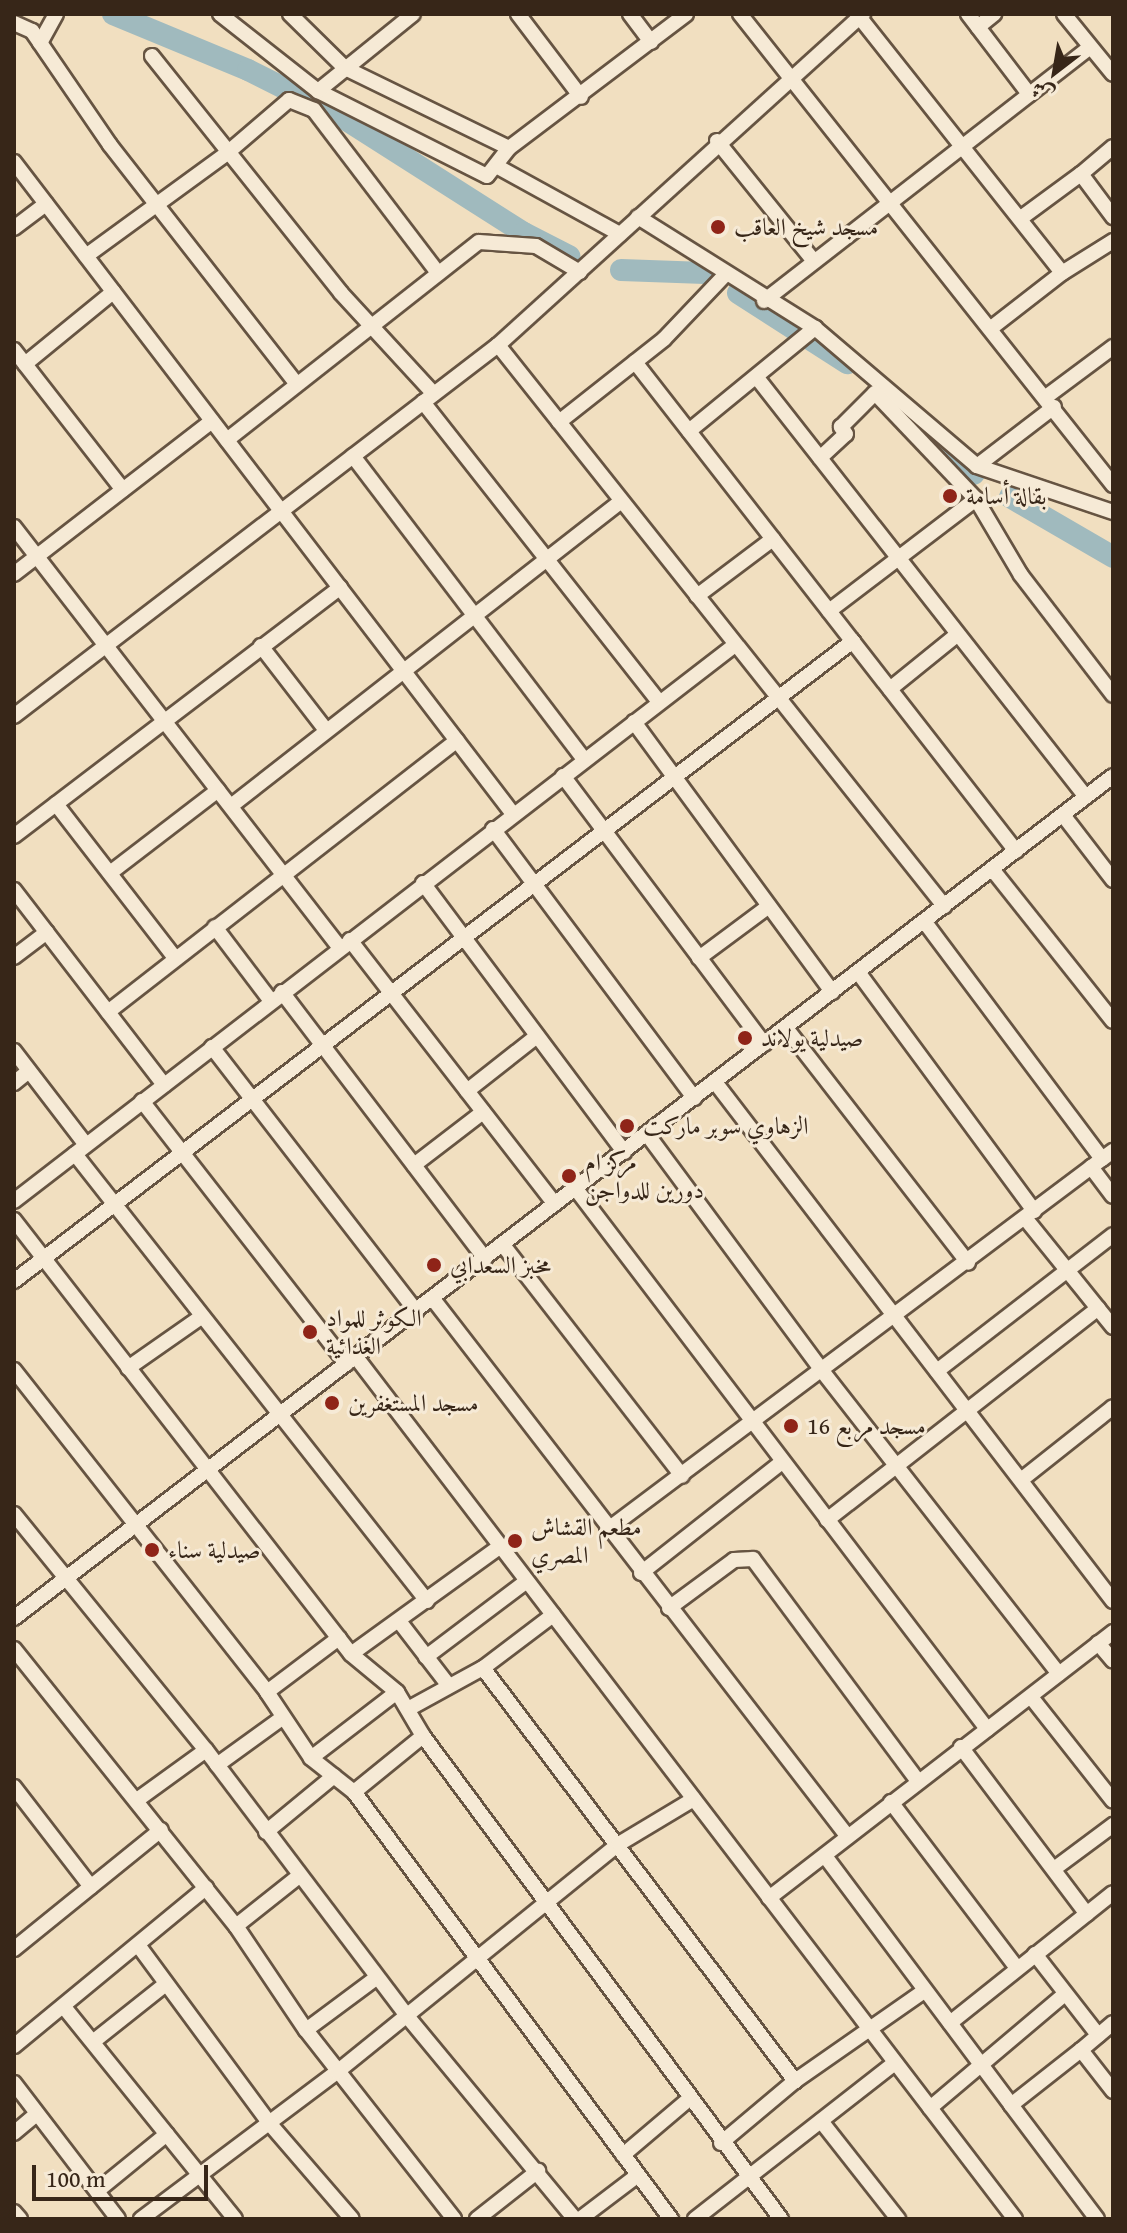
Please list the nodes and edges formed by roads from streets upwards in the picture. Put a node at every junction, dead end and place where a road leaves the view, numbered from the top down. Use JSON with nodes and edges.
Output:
{"nodes":[{"id":1,"x":56,"y":14,"type":"edge"},
{"id":2,"x":220,"y":14,"type":"edge"},
{"id":3,"x":290,"y":14,"type":"edge"},
{"id":4,"x":413,"y":14,"type":"edge"},
{"id":5,"x":518,"y":14,"type":"edge"},
{"id":6,"x":630,"y":14,"type":"edge"},
{"id":7,"x":686,"y":14,"type":"edge"},
{"id":8,"x":740,"y":14,"type":"edge"},
{"id":9,"x":968,"y":14,"type":"edge"},
{"id":10,"x":994,"y":14,"type":"edge"},
{"id":11,"x":1064,"y":14,"type":"edge"},
{"id":12,"x":860,"y":15,"type":"edge"},
{"id":13,"x":14,"y":23,"type":"edge"},
{"id":14,"x":978,"y":27,"type":"junction"},
{"id":15,"x":651,"y":42,"type":"junction"},
{"id":16,"x":40,"y":43,"type":"junction"},
{"id":17,"x":1090,"y":47,"type":"junction"},
{"id":18,"x":152,"y":56,"type":"dead end"},
{"id":19,"x":345,"y":68,"type":"junction"},
{"id":20,"x":1113,"y":74,"type":"edge"},
{"id":21,"x":793,"y":77,"type":"junction"},
{"id":22,"x":318,"y":91,"type":"junction"},
{"id":23,"x":1029,"y":94,"type":"junction"},
{"id":24,"x":581,"y":97,"type":"junction"},
{"id":25,"x":717,"y":141,"type":"junction"},
{"id":26,"x":964,"y":145,"type":"junction"},
{"id":27,"x":1113,"y":147,"type":"edge"},
{"id":28,"x":509,"y":148,"type":"junction"},
{"id":29,"x":226,"y":154,"type":"junction"},
{"id":30,"x":14,"y":162,"type":"edge"},
{"id":31,"x":498,"y":167,"type":"junction"},
{"id":32,"x":1081,"y":174,"type":"junction"},
{"id":33,"x":892,"y":200,"type":"junction"},
{"id":34,"x":155,"y":202,"type":"junction"},
{"id":35,"x":46,"y":204,"type":"junction"},
{"id":36,"x":638,"y":217,"type":"junction"},
{"id":37,"x":1113,"y":217,"type":"edge"},
{"id":38,"x":1021,"y":218,"type":"junction"},
{"id":39,"x":14,"y":228,"type":"edge"},
{"id":40,"x":620,"y":234,"type":"junction"},
{"id":41,"x":1113,"y":241,"type":"edge"},
{"id":42,"x":86,"y":256,"type":"junction"},
{"id":43,"x":813,"y":260,"type":"junction"},
{"id":44,"x":580,"y":272,"type":"junction"},
{"id":45,"x":438,"y":273,"type":"junction"},
{"id":46,"x":1062,"y":273,"type":"junction"},
{"id":47,"x":725,"y":275,"type":"junction"},
{"id":48,"x":113,"y":292,"type":"junction"},
{"id":49,"x":764,"y":301,"type":"junction"},
{"id":50,"x":371,"y":323,"type":"junction"},
{"id":51,"x":815,"y":328,"type":"junction"},
{"id":52,"x":991,"y":328,"type":"junction"},
{"id":53,"x":498,"y":345,"type":"junction"},
{"id":54,"x":1113,"y":347,"type":"edge"},
{"id":55,"x":14,"y":350,"type":"edge"},
{"id":56,"x":635,"y":362,"type":"junction"},
{"id":57,"x":25,"y":364,"type":"junction"},
{"id":58,"x":758,"y":379,"type":"junction"},
{"id":59,"x":297,"y":384,"type":"junction"},
{"id":60,"x":429,"y":398,"type":"junction"},
{"id":61,"x":1050,"y":402,"type":"junction"},
{"id":62,"x":212,"y":421,"type":"junction"},
{"id":63,"x":559,"y":422,"type":"junction"},
{"id":64,"x":689,"y":431,"type":"junction"},
{"id":65,"x":227,"y":440,"type":"junction"},
{"id":66,"x":353,"y":456,"type":"junction"},
{"id":67,"x":820,"y":458,"type":"junction"},
{"id":68,"x":977,"y":466,"type":"junction"},
{"id":69,"x":1113,"y":485,"type":"edge"},
{"id":70,"x":123,"y":490,"type":"junction"},
{"id":71,"x":976,"y":499,"type":"junction"},
{"id":72,"x":621,"y":501,"type":"junction"},
{"id":73,"x":281,"y":511,"type":"junction"},
{"id":74,"x":1113,"y":512,"type":"edge"},
{"id":75,"x":14,"y":527,"type":"edge"},
{"id":76,"x":773,"y":539,"type":"junction"},
{"id":77,"x":36,"y":557,"type":"junction"},
{"id":78,"x":898,"y":558,"type":"junction"},
{"id":79,"x":545,"y":561,"type":"junction"},
{"id":80,"x":14,"y":574,"type":"edge"},
{"id":81,"x":340,"y":588,"type":"junction"},
{"id":82,"x":697,"y":596,"type":"junction"},
{"id":83,"x":829,"y":611,"type":"junction"},
{"id":84,"x":476,"y":614,"type":"junction"},
{"id":85,"x":958,"y":634,"type":"junction"},
{"id":86,"x":853,"y":641,"type":"junction"},
{"id":87,"x":107,"y":644,"type":"junction"},
{"id":88,"x":735,"y":645,"type":"junction"},
{"id":89,"x":261,"y":646,"type":"junction"},
{"id":90,"x":403,"y":671,"type":"junction"},
{"id":91,"x":890,"y":689,"type":"junction"},
{"id":92,"x":1113,"y":695,"type":"edge"},
{"id":93,"x":778,"y":698,"type":"junction"},
{"id":94,"x":659,"y":702,"type":"junction"},
{"id":95,"x":14,"y":716,"type":"edge"},
{"id":96,"x":164,"y":720,"type":"junction"},
{"id":97,"x":634,"y":722,"type":"junction"},
{"id":98,"x":326,"y":730,"type":"junction"},
{"id":99,"x":457,"y":740,"type":"junction"},
{"id":100,"x":584,"y":759,"type":"junction"},
{"id":101,"x":563,"y":776,"type":"junction"},
{"id":102,"x":1113,"y":776,"type":"edge"},
{"id":103,"x":674,"y":777,"type":"junction"},
{"id":104,"x":218,"y":790,"type":"junction"},
{"id":105,"x":1086,"y":797,"type":"junction"},
{"id":106,"x":56,"y":804,"type":"junction"},
{"id":107,"x":231,"y":806,"type":"junction"},
{"id":108,"x":513,"y":814,"type":"junction"},
{"id":109,"x":1063,"y":815,"type":"junction"},
{"id":110,"x":493,"y":829,"type":"junction"},
{"id":111,"x":604,"y":831,"type":"junction"},
{"id":112,"x":14,"y":836,"type":"edge"},
{"id":113,"x":1016,"y":851,"type":"junction"},
{"id":114,"x":992,"y":869,"type":"junction"},
{"id":115,"x":110,"y":873,"type":"junction"},
{"id":116,"x":281,"y":873,"type":"junction"},
{"id":117,"x":1113,"y":880,"type":"edge"},
{"id":118,"x":423,"y":883,"type":"junction"},
{"id":119,"x":534,"y":884,"type":"junction"},
{"id":120,"x":14,"y":890,"type":"edge"},
{"id":121,"x":769,"y":906,"type":"junction"},
{"id":122,"x":944,"y":906,"type":"junction"},
{"id":123,"x":924,"y":921,"type":"junction"},
{"id":124,"x":215,"y":927,"type":"junction"},
{"id":125,"x":47,"y":932,"type":"junction"},
{"id":126,"x":464,"y":937,"type":"junction"},
{"id":127,"x":345,"y":944,"type":"junction"},
{"id":128,"x":14,"y":957,"type":"edge"},
{"id":129,"x":175,"y":958,"type":"junction"},
{"id":130,"x":699,"y":958,"type":"junction"},
{"id":131,"x":858,"y":972,"type":"junction"},
{"id":132,"x":832,"y":992,"type":"junction"},
{"id":133,"x":391,"y":993,"type":"junction"},
{"id":134,"x":277,"y":997,"type":"junction"},
{"id":135,"x":108,"y":1012,"type":"junction"},
{"id":136,"x":1113,"y":1021,"type":"edge"},
{"id":137,"x":786,"y":1028,"type":"junction"},
{"id":138,"x":537,"y":1036,"type":"junction"},
{"id":139,"x":764,"y":1044,"type":"junction"},
{"id":140,"x":323,"y":1045,"type":"junction"},
{"id":141,"x":212,"y":1047,"type":"junction"},
{"id":142,"x":14,"y":1051,"type":"edge"},
{"id":143,"x":29,"y":1071,"type":"junction"},
{"id":144,"x":715,"y":1082,"type":"junction"},
{"id":145,"x":14,"y":1083,"type":"edge"},
{"id":146,"x":164,"y":1085,"type":"junction"},
{"id":147,"x":467,"y":1091,"type":"junction"},
{"id":148,"x":694,"y":1098,"type":"junction"},
{"id":149,"x":252,"y":1099,"type":"junction"},
{"id":150,"x":142,"y":1101,"type":"junction"},
{"id":151,"x":483,"y":1112,"type":"junction"},
{"id":152,"x":647,"y":1134,"type":"junction"},
{"id":153,"x":80,"y":1149,"type":"junction"},
{"id":154,"x":183,"y":1152,"type":"junction"},
{"id":155,"x":624,"y":1152,"type":"junction"},
{"id":156,"x":1102,"y":1159,"type":"edge"},
{"id":157,"x":414,"y":1165,"type":"junction"},
{"id":158,"x":576,"y":1189,"type":"junction"},
{"id":159,"x":1113,"y":1196,"type":"edge"},
{"id":160,"x":14,"y":1201,"type":"edge"},
{"id":161,"x":114,"y":1204,"type":"junction"},
{"id":162,"x":555,"y":1204,"type":"junction"},
{"id":163,"x":1030,"y":1215,"type":"junction"},
{"id":164,"x":14,"y":1220,"type":"edge"},
{"id":165,"x":1113,"y":1235,"type":"edge"},
{"id":166,"x":503,"y":1245,"type":"junction"},
{"id":167,"x":485,"y":1258,"type":"junction"},
{"id":168,"x":43,"y":1259,"type":"junction"},
{"id":169,"x":968,"y":1263,"type":"junction"},
{"id":170,"x":1067,"y":1272,"type":"junction"},
{"id":171,"x":14,"y":1281,"type":"edge"},
{"id":172,"x":433,"y":1299,"type":"junction"},
{"id":173,"x":1098,"y":1308,"type":"junction"},
{"id":174,"x":416,"y":1311,"type":"junction"},
{"id":175,"x":201,"y":1317,"type":"junction"},
{"id":176,"x":895,"y":1317,"type":"junction"},
{"id":177,"x":1113,"y":1327,"type":"edge"},
{"id":178,"x":352,"y":1361,"type":"junction"},
{"id":179,"x":128,"y":1368,"type":"junction"},
{"id":180,"x":14,"y":1370,"type":"edge"},
{"id":181,"x":937,"y":1371,"type":"junction"},
{"id":182,"x":823,"y":1372,"type":"junction"},
{"id":183,"x":1113,"y":1407,"type":"edge"},
{"id":184,"x":966,"y":1409,"type":"junction"},
{"id":185,"x":278,"y":1417,"type":"junction"},
{"id":186,"x":753,"y":1424,"type":"junction"},
{"id":187,"x":782,"y":1462,"type":"junction"},
{"id":188,"x":895,"y":1464,"type":"junction"},
{"id":189,"x":208,"y":1471,"type":"junction"},
{"id":190,"x":682,"y":1476,"type":"junction"},
{"id":191,"x":1021,"y":1480,"type":"junction"},
{"id":192,"x":14,"y":1514,"type":"edge"},
{"id":193,"x":827,"y":1520,"type":"junction"},
{"id":194,"x":134,"y":1527,"type":"junction"},
{"id":195,"x":607,"y":1530,"type":"junction"},
{"id":196,"x":501,"y":1546,"type":"junction"},
{"id":197,"x":641,"y":1573,"type":"junction"},
{"id":198,"x":65,"y":1580,"type":"junction"},
{"id":199,"x":527,"y":1581,"type":"junction"},
{"id":200,"x":427,"y":1601,"type":"junction"},
{"id":201,"x":1113,"y":1601,"type":"edge"},
{"id":202,"x":669,"y":1608,"type":"junction"},
{"id":203,"x":553,"y":1615,"type":"junction"},
{"id":204,"x":14,"y":1618,"type":"edge"},
{"id":205,"x":399,"y":1621,"type":"junction"},
{"id":206,"x":1113,"y":1632,"type":"edge"},
{"id":207,"x":339,"y":1638,"type":"junction"},
{"id":208,"x":1098,"y":1643,"type":"junction"},
{"id":209,"x":14,"y":1649,"type":"edge"},
{"id":210,"x":351,"y":1654,"type":"junction"},
{"id":211,"x":426,"y":1657,"type":"junction"},
{"id":212,"x":1113,"y":1661,"type":"edge"},
{"id":213,"x":483,"y":1668,"type":"junction"},
{"id":214,"x":1059,"y":1674,"type":"junction"},
{"id":215,"x":449,"y":1686,"type":"junction"},
{"id":216,"x":267,"y":1692,"type":"junction"},
{"id":217,"x":397,"y":1692,"type":"junction"},
{"id":218,"x":1031,"y":1697,"type":"junction"},
{"id":219,"x":408,"y":1709,"type":"junction"},
{"id":220,"x":282,"y":1718,"type":"junction"},
{"id":221,"x":987,"y":1729,"type":"junction"},
{"id":222,"x":423,"y":1736,"type":"junction"},
{"id":223,"x":961,"y":1747,"type":"junction"},
{"id":224,"x":206,"y":1750,"type":"junction"},
{"id":225,"x":311,"y":1758,"type":"junction"},
{"id":226,"x":217,"y":1765,"type":"junction"},
{"id":227,"x":334,"y":1776,"type":"junction"},
{"id":228,"x":918,"y":1781,"type":"junction"},
{"id":229,"x":14,"y":1787,"type":"edge"},
{"id":230,"x":354,"y":1792,"type":"junction"},
{"id":231,"x":694,"y":1799,"type":"junction"},
{"id":232,"x":137,"y":1800,"type":"junction"},
{"id":233,"x":1113,"y":1801,"type":"edge"},
{"id":234,"x":891,"y":1802,"type":"junction"},
{"id":235,"x":1113,"y":1825,"type":"edge"},
{"id":236,"x":161,"y":1830,"type":"junction"},
{"id":237,"x":266,"y":1832,"type":"junction"},
{"id":238,"x":848,"y":1837,"type":"junction"},
{"id":239,"x":619,"y":1844,"type":"junction"},
{"id":240,"x":825,"y":1856,"type":"junction"},
{"id":241,"x":1054,"y":1869,"type":"junction"},
{"id":242,"x":299,"y":1876,"type":"junction"},
{"id":243,"x":91,"y":1887,"type":"junction"},
{"id":244,"x":206,"y":1888,"type":"junction"},
{"id":245,"x":1113,"y":1893,"type":"edge"},
{"id":246,"x":769,"y":1898,"type":"junction"},
{"id":247,"x":550,"y":1904,"type":"junction"},
{"id":248,"x":1087,"y":1914,"type":"junction"},
{"id":249,"x":236,"y":1926,"type":"junction"},
{"id":250,"x":17,"y":1941,"type":"edge"},
{"id":251,"x":138,"y":1945,"type":"junction"},
{"id":252,"x":1035,"y":1954,"type":"junction"},
{"id":253,"x":478,"y":1958,"type":"junction"},
{"id":254,"x":1017,"y":1968,"type":"junction"},
{"id":255,"x":376,"y":1978,"type":"junction"},
{"id":256,"x":166,"y":1984,"type":"junction"},
{"id":257,"x":924,"y":1991,"type":"junction"},
{"id":258,"x":1065,"y":1994,"type":"junction"},
{"id":259,"x":64,"y":2007,"type":"junction"},
{"id":260,"x":407,"y":2016,"type":"junction"},
{"id":261,"x":950,"y":2023,"type":"junction"},
{"id":262,"x":1113,"y":2023,"type":"edge"},
{"id":263,"x":869,"y":2029,"type":"junction"},
{"id":264,"x":306,"y":2030,"type":"junction"},
{"id":265,"x":1098,"y":2035,"type":"junction"},
{"id":266,"x":94,"y":2041,"type":"junction"},
{"id":267,"x":14,"y":2046,"type":"edge"},
{"id":268,"x":1081,"y":2050,"type":"junction"},
{"id":269,"x":895,"y":2063,"type":"junction"},
{"id":270,"x":980,"y":2064,"type":"junction"},
{"id":271,"x":337,"y":2072,"type":"junction"},
{"id":272,"x":795,"y":2081,"type":"junction"},
{"id":273,"x":14,"y":2083,"type":"edge"},
{"id":274,"x":1113,"y":2091,"type":"edge"},
{"id":275,"x":689,"y":2099,"type":"junction"},
{"id":276,"x":1011,"y":2105,"type":"junction"},
{"id":277,"x":930,"y":2108,"type":"junction"},
{"id":278,"x":37,"y":2114,"type":"junction"},
{"id":279,"x":821,"y":2121,"type":"junction"},
{"id":280,"x":270,"y":2124,"type":"junction"},
{"id":281,"x":14,"y":2133,"type":"edge"},
{"id":282,"x":167,"y":2134,"type":"junction"},
{"id":283,"x":721,"y":2143,"type":"junction"},
{"id":284,"x":623,"y":2155,"type":"junction"},
{"id":285,"x":538,"y":2171,"type":"junction"},
{"id":286,"x":202,"y":2172,"type":"junction"},
{"id":287,"x":638,"y":2175,"type":"junction"},
{"id":288,"x":747,"y":2175,"type":"junction"},
{"id":289,"x":97,"y":2191,"type":"junction"},
{"id":290,"x":14,"y":2212,"type":"edge"},
{"id":291,"x":156,"y":2214,"type":"edge"},
{"id":292,"x":345,"y":2217,"type":"edge"},
{"id":293,"x":775,"y":2217,"type":"edge"},
{"id":294,"x":20,"y":2219,"type":"edge"},
{"id":295,"x":118,"y":2219,"type":"edge"},
{"id":296,"x":141,"y":2219,"type":"edge"},
{"id":297,"x":235,"y":2219,"type":"edge"},
{"id":298,"x":454,"y":2219,"type":"edge"},
{"id":299,"x":477,"y":2219,"type":"edge"},
{"id":300,"x":578,"y":2219,"type":"edge"},
{"id":301,"x":671,"y":2219,"type":"edge"},
{"id":302,"x":695,"y":2219,"type":"edge"},
{"id":303,"x":898,"y":2219,"type":"edge"},
{"id":304,"x":1015,"y":2219,"type":"edge"},
{"id":305,"x":1097,"y":2219,"type":"edge"}],
"edges":[{"from":1,"to":16,"type":"street"},
{"from":2,"to":22,"type":"street"},
{"from":3,"to":19,"type":"street"},
{"from":4,"to":19,"type":"street"},
{"from":5,"to":24,"type":"street"},
{"from":6,"to":15,"type":"street"},
{"from":7,"to":15,"type":"street"},
{"from":8,"to":21,"type":"street"},
{"from":9,"to":14,"type":"street"},
{"from":10,"to":14,"type":"street"},
{"from":11,"to":17,"type":"street"},
{"from":12,"to":21,"type":"street"},
{"from":12,"to":26,"type":"street"},
{"from":13,"to":16,"type":"street"},
{"from":14,"to":23,"type":"street"},
{"from":15,"to":24,"type":"street"},
{"from":16,"to":34,"type":"street"},
{"from":17,"to":20,"type":"street"},
{"from":17,"to":23,"type":"street"},
{"from":18,"to":29,"type":"street"},
{"from":19,"to":22,"type":"street"},
{"from":19,"to":28,"type":"street"},
{"from":21,"to":25,"type":"street"},
{"from":21,"to":33,"type":"street"},
{"from":22,"to":31,"type":"street"},
{"from":23,"to":26,"type":"street"},
{"from":24,"to":28,"type":"street"},
{"from":25,"to":36,"type":"street"},
{"from":25,"to":43,"type":"street"},
{"from":26,"to":33,"type":"street"},
{"from":26,"to":38,"type":"street"},
{"from":27,"to":32,"type":"street"},
{"from":28,"to":31,"type":"street"},
{"from":29,"to":34,"type":"street"},
{"from":29,"to":45,"type":"street"},
{"from":29,"to":50,"type":"street"},
{"from":30,"to":35,"type":"street"},
{"from":31,"to":40,"type":"street"},
{"from":32,"to":37,"type":"street"},
{"from":32,"to":38,"type":"street"},
{"from":33,"to":43,"type":"street"},
{"from":33,"to":52,"type":"street"},
{"from":34,"to":42,"type":"street"},
{"from":34,"to":59,"type":"street"},
{"from":35,"to":39,"type":"street"},
{"from":35,"to":42,"type":"street"},
{"from":36,"to":40,"type":"street"},
{"from":36,"to":47,"type":"street"},
{"from":38,"to":46,"type":"street"},
{"from":40,"to":44,"type":"street"},
{"from":41,"to":46,"type":"street"},
{"from":42,"to":48,"type":"street"},
{"from":43,"to":49,"type":"street"},
{"from":44,"to":45,"type":"street"},
{"from":44,"to":53,"type":"street"},
{"from":45,"to":50,"type":"street"},
{"from":46,"to":52,"type":"street"},
{"from":47,"to":49,"type":"street"},
{"from":47,"to":56,"type":"street"},
{"from":48,"to":57,"type":"street"},
{"from":48,"to":62,"type":"street"},
{"from":49,"to":51,"type":"street"},
{"from":50,"to":59,"type":"street"},
{"from":50,"to":60,"type":"street"},
{"from":51,"to":58,"type":"street"},
{"from":51,"to":68,"type":"street"},
{"from":52,"to":61,"type":"street"},
{"from":53,"to":60,"type":"street"},
{"from":53,"to":63,"type":"street"},
{"from":54,"to":61,"type":"street"},
{"from":55,"to":57,"type":"street"},
{"from":56,"to":63,"type":"street"},
{"from":56,"to":64,"type":"street"},
{"from":57,"to":70,"type":"street"},
{"from":58,"to":64,"type":"street"},
{"from":58,"to":67,"type":"street"},
{"from":59,"to":65,"type":"street"},
{"from":60,"to":66,"type":"street"},
{"from":60,"to":79,"type":"street"},
{"from":61,"to":68,"type":"street"},
{"from":61,"to":69,"type":"street"},
{"from":62,"to":65,"type":"street"},
{"from":62,"to":70,"type":"street"},
{"from":63,"to":72,"type":"street"},
{"from":64,"to":76,"type":"street"},
{"from":65,"to":73,"type":"street"},
{"from":66,"to":73,"type":"street"},
{"from":66,"to":84,"type":"street"},
{"from":67,"to":71,"type":"street"},
{"from":67,"to":78,"type":"street"},
{"from":68,"to":74,"type":"street"},
{"from":70,"to":77,"type":"street"},
{"from":71,"to":78,"type":"street"},
{"from":71,"to":92,"type":"street"},
{"from":72,"to":79,"type":"street"},
{"from":72,"to":82,"type":"street"},
{"from":73,"to":81,"type":"street"},
{"from":73,"to":87,"type":"street"},
{"from":75,"to":77,"type":"street"},
{"from":76,"to":82,"type":"street"},
{"from":76,"to":83,"type":"street"},
{"from":77,"to":80,"type":"street"},
{"from":77,"to":87,"type":"street"},
{"from":78,"to":83,"type":"street"},
{"from":78,"to":85,"type":"street"},
{"from":79,"to":84,"type":"street"},
{"from":79,"to":94,"type":"street"},
{"from":81,"to":89,"type":"street"},
{"from":81,"to":90,"type":"street"},
{"from":82,"to":88,"type":"street"},
{"from":83,"to":86,"type":"street"},
{"from":84,"to":90,"type":"street"},
{"from":84,"to":100,"type":"street"},
{"from":85,"to":91,"type":"street"},
{"from":85,"to":105,"type":"street"},
{"from":86,"to":91,"type":"street"},
{"from":86,"to":93,"type":"street"},
{"from":87,"to":95,"type":"street"},
{"from":87,"to":96,"type":"street"},
{"from":88,"to":93,"type":"street"},
{"from":88,"to":94,"type":"street"},
{"from":89,"to":96,"type":"street"},
{"from":89,"to":98,"type":"street"},
{"from":90,"to":98,"type":"street"},
{"from":90,"to":99,"type":"street"},
{"from":91,"to":113,"type":"street"},
{"from":93,"to":103,"type":"street"},
{"from":93,"to":122,"type":"street"},
{"from":94,"to":97,"type":"street"},
{"from":96,"to":104,"type":"street"},
{"from":96,"to":106,"type":"street"},
{"from":97,"to":100,"type":"street"},
{"from":97,"to":103,"type":"street"},
{"from":98,"to":107,"type":"street"},
{"from":99,"to":108,"type":"street"},
{"from":99,"to":116,"type":"street"},
{"from":100,"to":101,"type":"street"},
{"from":101,"to":108,"type":"street"},
{"from":101,"to":111,"type":"street"},
{"from":102,"to":105,"type":"street"},
{"from":103,"to":111,"type":"street"},
{"from":103,"to":121,"type":"street"},
{"from":104,"to":107,"type":"street"},
{"from":104,"to":115,"type":"street"},
{"from":105,"to":109,"type":"street"},
{"from":106,"to":112,"type":"street"},
{"from":106,"to":115,"type":"street"},
{"from":107,"to":116,"type":"street"},
{"from":108,"to":110,"type":"street"},
{"from":109,"to":113,"type":"street"},
{"from":109,"to":117,"type":"street"},
{"from":110,"to":118,"type":"street"},
{"from":110,"to":119,"type":"street"},
{"from":111,"to":119,"type":"street"},
{"from":111,"to":130,"type":"street"},
{"from":113,"to":114,"type":"street"},
{"from":114,"to":122,"type":"street"},
{"from":114,"to":136,"type":"street"},
{"from":115,"to":129,"type":"street"},
{"from":116,"to":124,"type":"street"},
{"from":116,"to":127,"type":"street"},
{"from":118,"to":126,"type":"street"},
{"from":118,"to":127,"type":"street"},
{"from":119,"to":126,"type":"street"},
{"from":119,"to":148,"type":"street"},
{"from":120,"to":125,"type":"street"},
{"from":121,"to":130,"type":"street"},
{"from":121,"to":132,"type":"street"},
{"from":122,"to":123,"type":"street"},
{"from":123,"to":131,"type":"street"},
{"from":123,"to":156,"type":"street"},
{"from":124,"to":129,"type":"street"},
{"from":124,"to":134,"type":"street"},
{"from":125,"to":128,"type":"street"},
{"from":125,"to":135,"type":"street"},
{"from":126,"to":133,"type":"street"},
{"from":126,"to":138,"type":"street"},
{"from":127,"to":133,"type":"street"},
{"from":127,"to":134,"type":"street"},
{"from":129,"to":135,"type":"street"},
{"from":130,"to":139,"type":"street"},
{"from":131,"to":132,"type":"street"},
{"from":131,"to":163,"type":"street"},
{"from":132,"to":137,"type":"street"},
{"from":133,"to":140,"type":"street"},
{"from":133,"to":147,"type":"street"},
{"from":134,"to":140,"type":"street"},
{"from":134,"to":141,"type":"street"},
{"from":135,"to":146,"type":"street"},
{"from":137,"to":139,"type":"street"},
{"from":137,"to":169,"type":"street"},
{"from":138,"to":147,"type":"street"},
{"from":138,"to":155,"type":"street"},
{"from":139,"to":144,"type":"street"},
{"from":140,"to":149,"type":"street"},
{"from":140,"to":157,"type":"street"},
{"from":141,"to":146,"type":"street"},
{"from":141,"to":149,"type":"street"},
{"from":142,"to":143,"type":"street"},
{"from":143,"to":145,"type":"street"},
{"from":143,"to":153,"type":"street"},
{"from":144,"to":148,"type":"street"},
{"from":144,"to":176,"type":"street"},
{"from":146,"to":150,"type":"street"},
{"from":147,"to":151,"type":"street"},
{"from":148,"to":152,"type":"street"},
{"from":149,"to":154,"type":"street"},
{"from":149,"to":174,"type":"street"},
{"from":150,"to":153,"type":"street"},
{"from":150,"to":154,"type":"street"},
{"from":151,"to":157,"type":"street"},
{"from":151,"to":162,"type":"street"},
{"from":152,"to":155,"type":"street"},
{"from":152,"to":182,"type":"street"},
{"from":153,"to":160,"type":"street"},
{"from":153,"to":161,"type":"street"},
{"from":154,"to":161,"type":"street"},
{"from":154,"to":178,"type":"street"},
{"from":155,"to":158,"type":"street"},
{"from":156,"to":159,"type":"street"},
{"from":156,"to":163,"type":"street"},
{"from":157,"to":167,"type":"street"},
{"from":158,"to":162,"type":"street"},
{"from":158,"to":186,"type":"street"},
{"from":161,"to":168,"type":"street"},
{"from":161,"to":175,"type":"street"},
{"from":162,"to":166,"type":"street"},
{"from":163,"to":169,"type":"street"},
{"from":163,"to":170,"type":"street"},
{"from":164,"to":168,"type":"street"},
{"from":165,"to":170,"type":"street"},
{"from":166,"to":167,"type":"street"},
{"from":166,"to":190,"type":"street"},
{"from":167,"to":172,"type":"street"},
{"from":168,"to":171,"type":"street"},
{"from":168,"to":179,"type":"street"},
{"from":169,"to":176,"type":"street"},
{"from":170,"to":173,"type":"street"},
{"from":170,"to":181,"type":"street"},
{"from":172,"to":174,"type":"street"},
{"from":172,"to":195,"type":"street"},
{"from":173,"to":177,"type":"street"},
{"from":173,"to":184,"type":"street"},
{"from":174,"to":178,"type":"street"},
{"from":175,"to":179,"type":"street"},
{"from":175,"to":185,"type":"street"},
{"from":176,"to":181,"type":"street"},
{"from":176,"to":182,"type":"street"},
{"from":178,"to":185,"type":"street"},
{"from":178,"to":196,"type":"street"},
{"from":179,"to":189,"type":"street"},
{"from":180,"to":194,"type":"street"},
{"from":181,"to":184,"type":"street"},
{"from":182,"to":186,"type":"street"},
{"from":182,"to":188,"type":"street"},
{"from":183,"to":191,"type":"street"},
{"from":184,"to":188,"type":"street"},
{"from":184,"to":191,"type":"street"},
{"from":185,"to":189,"type":"street"},
{"from":185,"to":200,"type":"street"},
{"from":186,"to":187,"type":"street"},
{"from":186,"to":190,"type":"street"},
{"from":187,"to":193,"type":"street"},
{"from":187,"to":197,"type":"street"},
{"from":188,"to":193,"type":"street"},
{"from":188,"to":214,"type":"street"},
{"from":189,"to":194,"type":"street"},
{"from":189,"to":207,"type":"street"},
{"from":190,"to":195,"type":"street"},
{"from":191,"to":201,"type":"street"},
{"from":192,"to":198,"type":"street"},
{"from":193,"to":221,"type":"street"},
{"from":194,"to":198,"type":"street"},
{"from":194,"to":216,"type":"street"},
{"from":195,"to":197,"type":"street"},
{"from":196,"to":199,"type":"street"},
{"from":196,"to":200,"type":"street"},
{"from":197,"to":202,"type":"street"},
{"from":198,"to":204,"type":"street"},
{"from":198,"to":224,"type":"street"},
{"from":199,"to":203,"type":"street"},
{"from":199,"to":211,"type":"street"},
{"from":200,"to":205,"type":"street"},
{"from":202,"to":228,"type":"street"},
{"from":202,"to":238,"type":"street"},
{"from":203,"to":213,"type":"street"},
{"from":203,"to":231,"type":"street"},
{"from":205,"to":210,"type":"street"},
{"from":205,"to":211,"type":"street"},
{"from":206,"to":208,"type":"street"},
{"from":207,"to":210,"type":"street"},
{"from":207,"to":216,"type":"street"},
{"from":208,"to":212,"type":"street"},
{"from":208,"to":214,"type":"street"},
{"from":209,"to":232,"type":"street"},
{"from":210,"to":217,"type":"street"},
{"from":211,"to":215,"type":"street"},
{"from":213,"to":215,"type":"street"},
{"from":213,"to":239,"type":"street"},
{"from":214,"to":218,"type":"street"},
{"from":215,"to":219,"type":"street"},
{"from":216,"to":220,"type":"street"},
{"from":217,"to":219,"type":"street"},
{"from":217,"to":225,"type":"street"},
{"from":218,"to":221,"type":"street"},
{"from":218,"to":233,"type":"street"},
{"from":219,"to":222,"type":"street"},
{"from":220,"to":225,"type":"street"},
{"from":220,"to":226,"type":"street"},
{"from":221,"to":223,"type":"street"},
{"from":222,"to":230,"type":"street"},
{"from":222,"to":247,"type":"street"},
{"from":223,"to":228,"type":"street"},
{"from":223,"to":241,"type":"street"},
{"from":224,"to":226,"type":"street"},
{"from":224,"to":232,"type":"street"},
{"from":225,"to":227,"type":"street"},
{"from":226,"to":237,"type":"street"},
{"from":227,"to":230,"type":"street"},
{"from":227,"to":237,"type":"street"},
{"from":228,"to":234,"type":"street"},
{"from":229,"to":243,"type":"street"},
{"from":230,"to":253,"type":"street"},
{"from":231,"to":239,"type":"street"},
{"from":231,"to":246,"type":"street"},
{"from":232,"to":236,"type":"street"},
{"from":234,"to":238,"type":"street"},
{"from":234,"to":254,"type":"street"},
{"from":235,"to":241,"type":"street"},
{"from":236,"to":243,"type":"street"},
{"from":236,"to":244,"type":"street"},
{"from":237,"to":242,"type":"street"},
{"from":238,"to":240,"type":"street"},
{"from":239,"to":247,"type":"street"},
{"from":239,"to":272,"type":"street"},
{"from":240,"to":246,"type":"street"},
{"from":240,"to":257,"type":"street"},
{"from":241,"to":248,"type":"street"},
{"from":242,"to":249,"type":"street"},
{"from":242,"to":255,"type":"street"},
{"from":243,"to":250,"type":"street"},
{"from":244,"to":249,"type":"street"},
{"from":244,"to":251,"type":"street"},
{"from":245,"to":248,"type":"street"},
{"from":246,"to":263,"type":"street"},
{"from":247,"to":253,"type":"street"},
{"from":247,"to":275,"type":"street"},
{"from":248,"to":252,"type":"street"},
{"from":249,"to":264,"type":"street"},
{"from":251,"to":256,"type":"street"},
{"from":251,"to":259,"type":"street"},
{"from":252,"to":254,"type":"street"},
{"from":252,"to":258,"type":"street"},
{"from":253,"to":260,"type":"street"},
{"from":253,"to":284,"type":"street"},
{"from":254,"to":261,"type":"street"},
{"from":255,"to":260,"type":"street"},
{"from":255,"to":264,"type":"street"},
{"from":256,"to":266,"type":"street"},
{"from":256,"to":280,"type":"street"},
{"from":257,"to":261,"type":"street"},
{"from":257,"to":263,"type":"street"},
{"from":258,"to":265,"type":"street"},
{"from":258,"to":270,"type":"street"},
{"from":259,"to":266,"type":"street"},
{"from":259,"to":267,"type":"street"},
{"from":260,"to":271,"type":"street"},
{"from":260,"to":285,"type":"street"},
{"from":261,"to":270,"type":"street"},
{"from":262,"to":265,"type":"street"},
{"from":263,"to":269,"type":"street"},
{"from":263,"to":272,"type":"street"},
{"from":264,"to":271,"type":"street"},
{"from":265,"to":268,"type":"street"},
{"from":266,"to":282,"type":"street"},
{"from":268,"to":274,"type":"street"},
{"from":268,"to":276,"type":"street"},
{"from":269,"to":277,"type":"street"},
{"from":269,"to":279,"type":"street"},
{"from":270,"to":276,"type":"street"},
{"from":270,"to":277,"type":"street"},
{"from":271,"to":280,"type":"street"},
{"from":271,"to":298,"type":"street"},
{"from":272,"to":283,"type":"street"},
{"from":273,"to":278,"type":"street"},
{"from":275,"to":283,"type":"street"},
{"from":275,"to":284,"type":"street"},
{"from":276,"to":305,"type":"street"},
{"from":277,"to":304,"type":"street"},
{"from":278,"to":281,"type":"street"},
{"from":278,"to":289,"type":"street"},
{"from":279,"to":288,"type":"street"},
{"from":279,"to":303,"type":"street"},
{"from":280,"to":286,"type":"street"},
{"from":280,"to":292,"type":"street"},
{"from":282,"to":286,"type":"street"},
{"from":282,"to":289,"type":"street"},
{"from":283,"to":288,"type":"street"},
{"from":284,"to":287,"type":"street"},
{"from":285,"to":299,"type":"street"},
{"from":285,"to":300,"type":"street"},
{"from":286,"to":291,"type":"street"},
{"from":286,"to":297,"type":"street"},
{"from":287,"to":300,"type":"street"},
{"from":287,"to":301,"type":"street"},
{"from":288,"to":293,"type":"street"},
{"from":288,"to":302,"type":"street"},
{"from":289,"to":295,"type":"street"},
{"from":290,"to":294,"type":"street"},
{"from":291,"to":296,"type":"street"}]}
